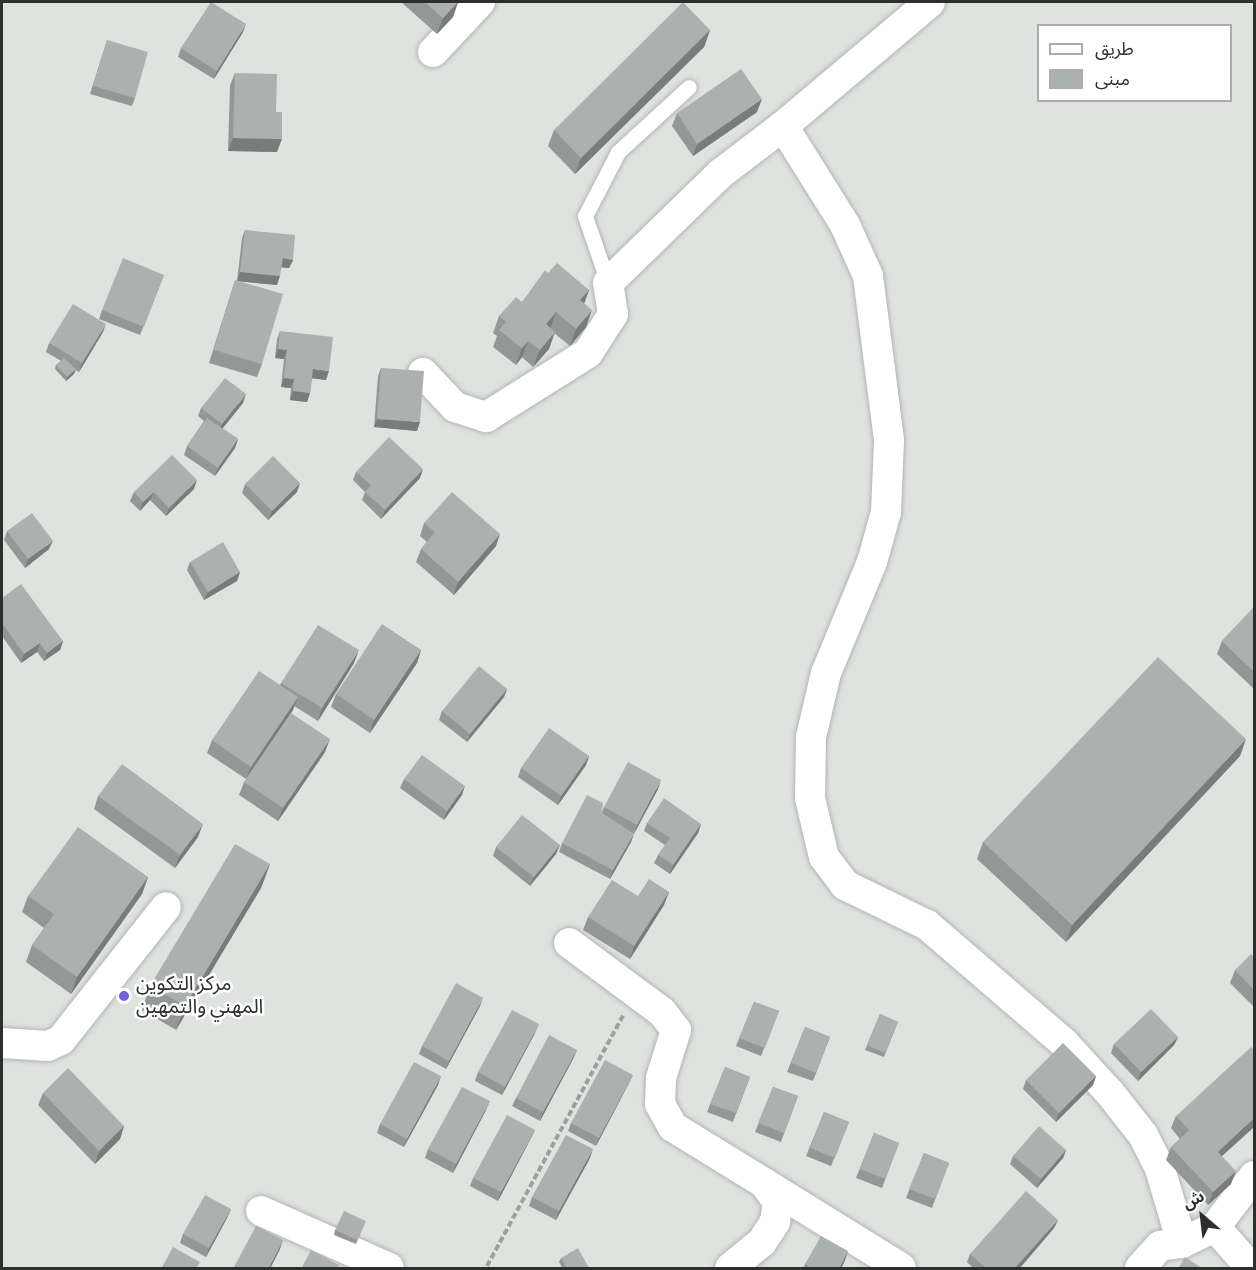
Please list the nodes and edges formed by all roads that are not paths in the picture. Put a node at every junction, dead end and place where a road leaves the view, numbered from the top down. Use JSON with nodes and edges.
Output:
{"nodes":[{"id":1,"x":480,"y":2,"type":"edge"},
{"id":2,"x":930,"y":2,"type":"edge"},
{"id":3,"x":433,"y":52,"type":"dead end"},
{"id":4,"x":689,"y":87,"type":"dead end"},
{"id":5,"x":783,"y":126,"type":"junction"},
{"id":6,"x":608,"y":283,"type":"junction"},
{"id":7,"x":423,"y":373,"type":"edge"},
{"id":8,"x":166,"y":907,"type":"dead end"},
{"id":9,"x":569,"y":943,"type":"dead end"},
{"id":10,"x":2,"y":1043,"type":"edge"},
{"id":11,"x":1254,"y":1176,"type":"edge"},
{"id":12,"x":764,"y":1183,"type":"junction"},
{"id":13,"x":261,"y":1211,"type":"dead end"},
{"id":14,"x":1215,"y":1227,"type":"junction"},
{"id":15,"x":1182,"y":1243,"type":"junction"},
{"id":16,"x":389,"y":1269,"type":"edge"},
{"id":17,"x":730,"y":1269,"type":"edge"},
{"id":18,"x":901,"y":1269,"type":"edge"},
{"id":19,"x":1140,"y":1269,"type":"edge"},
{"id":20,"x":1251,"y":1269,"type":"edge"}],
"edges":[{"from":1,"to":3,"type":"street"},
{"from":2,"to":5,"type":"street"},
{"from":4,"to":6,"type":"lane"},
{"from":5,"to":6,"type":"street"},
{"from":5,"to":15,"type":"street"},
{"from":6,"to":7,"type":"street"},
{"from":8,"to":10,"type":"street"},
{"from":9,"to":12,"type":"street"},
{"from":11,"to":14,"type":"street"},
{"from":12,"to":17,"type":"street"},
{"from":12,"to":18,"type":"street"},
{"from":13,"to":16,"type":"street"},
{"from":14,"to":15,"type":"street"},
{"from":14,"to":20,"type":"street"},
{"from":15,"to":19,"type":"street"}]}
